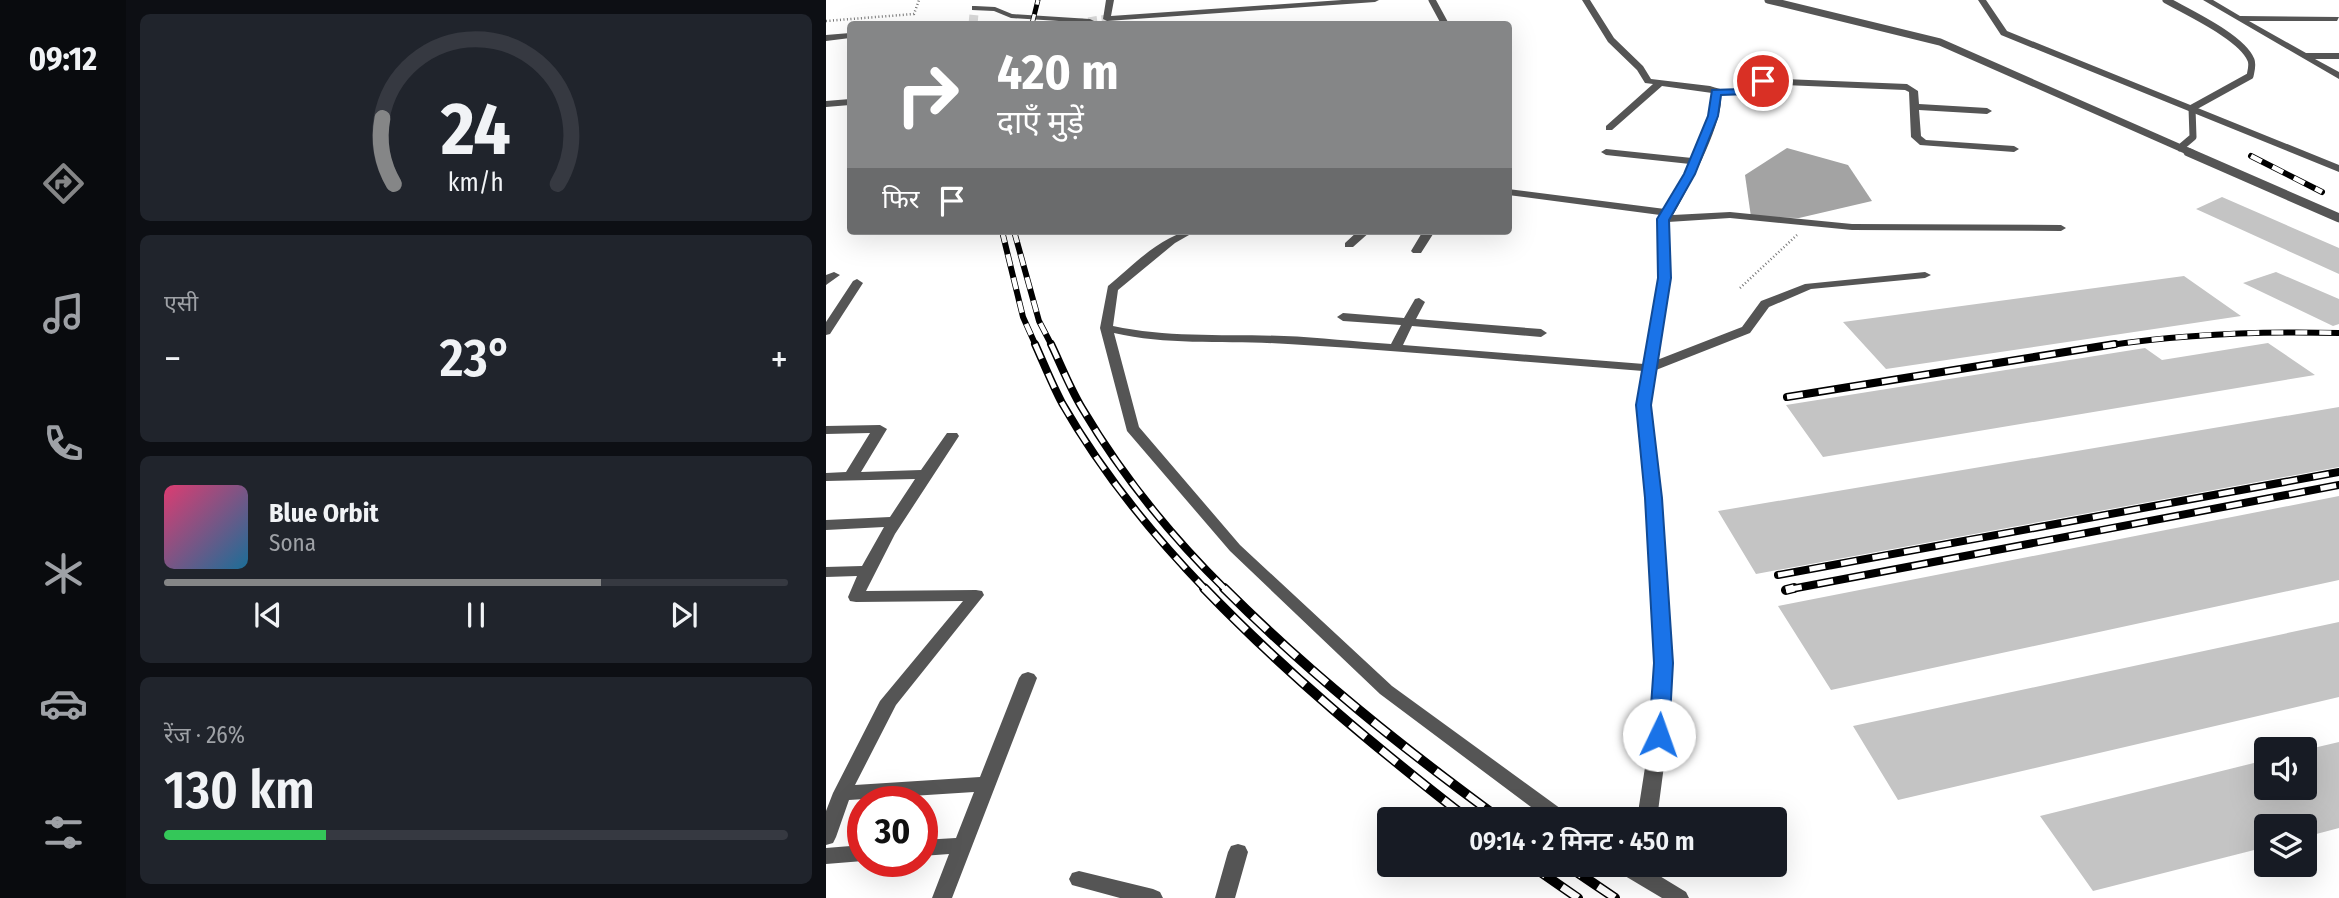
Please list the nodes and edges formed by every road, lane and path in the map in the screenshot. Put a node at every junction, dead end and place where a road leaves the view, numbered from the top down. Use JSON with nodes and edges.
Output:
{"nodes":[{"id":1,"x":919,"y":0,"type":"edge"},
{"id":2,"x":1110,"y":0,"type":"edge"},
{"id":3,"x":1376,"y":0,"type":"edge"},
{"id":4,"x":1432,"y":0,"type":"edge"},
{"id":5,"x":1586,"y":0,"type":"edge"},
{"id":6,"x":1768,"y":0,"type":"edge"},
{"id":7,"x":1982,"y":0,"type":"edge"},
{"id":8,"x":2166,"y":0,"type":"edge"},
{"id":9,"x":2207,"y":0,"type":"edge"},
{"id":10,"x":975,"y":7,"type":"edge"},
{"id":11,"x":2239,"y":18,"type":"junction"},
{"id":12,"x":826,"y":20,"type":"edge"},
{"id":13,"x":1090,"y":21,"type":"dead end"},
{"id":14,"x":1443,"y":21,"type":"edge"},
{"id":15,"x":2338,"y":24,"type":"edge"},
{"id":16,"x":2254,"y":27,"type":"junction"},
{"id":17,"x":847,"y":36,"type":"edge"},
{"id":18,"x":826,"y":38,"type":"edge"},
{"id":19,"x":2305,"y":55,"type":"junction"},
{"id":20,"x":2339,"y":56,"type":"edge"},
{"id":21,"x":2339,"y":76,"type":"edge"},
{"id":22,"x":1661,"y":82,"type":"junction"},
{"id":23,"x":1716,"y":92,"type":"junction"},
{"id":24,"x":847,"y":102,"type":"edge"},
{"id":25,"x":826,"y":104,"type":"edge"},
{"id":26,"x":1915,"y":107,"type":"junction"},
{"id":27,"x":2192,"y":108,"type":"junction"},
{"id":28,"x":1987,"y":111,"type":"dead end"},
{"id":29,"x":1609,"y":128,"type":"dead end"},
{"id":30,"x":2180,"y":148,"type":"junction"},
{"id":31,"x":2014,"y":149,"type":"dead end"},
{"id":32,"x":1606,"y":152,"type":"dead end"},
{"id":33,"x":1695,"y":161,"type":"junction"},
{"id":34,"x":2339,"y":169,"type":"edge"},
{"id":35,"x":1512,"y":193,"type":"edge"},
{"id":36,"x":1666,"y":216,"type":"junction"},
{"id":37,"x":2339,"y":218,"type":"edge"},
{"id":38,"x":1811,"y":222,"type":"junction"},
{"id":39,"x":2061,"y":228,"type":"dead end"},
{"id":40,"x":1182,"y":235,"type":"edge"},
{"id":41,"x":1360,"y":235,"type":"edge"},
{"id":42,"x":1427,"y":235,"type":"edge"},
{"id":43,"x":1349,"y":245,"type":"dead end"},
{"id":44,"x":1417,"y":251,"type":"dead end"},
{"id":45,"x":1925,"y":275,"type":"dead end"},
{"id":46,"x":857,"y":283,"type":"dead end"},
{"id":47,"x":1740,"y":288,"type":"dead end"},
{"id":48,"x":1419,"y":302,"type":"dead end"},
{"id":49,"x":1343,"y":317,"type":"dead end"},
{"id":50,"x":1407,"y":323,"type":"junction"},
{"id":51,"x":1106,"y":328,"type":"junction"},
{"id":52,"x":826,"y":331,"type":"edge"},
{"id":53,"x":1541,"y":334,"type":"dead end"},
{"id":54,"x":1395,"y":348,"type":"junction"},
{"id":55,"x":1649,"y":368,"type":"junction"},
{"id":56,"x":826,"y":430,"type":"edge"},
{"id":57,"x":952,"y":436,"type":"dead end"},
{"id":58,"x":925,"y":474,"type":"junction"},
{"id":59,"x":850,"y":476,"type":"junction"},
{"id":60,"x":826,"y":477,"type":"edge"},
{"id":61,"x":893,"y":522,"type":"junction"},
{"id":62,"x":826,"y":525,"type":"edge"},
{"id":63,"x":866,"y":571,"type":"junction"},
{"id":64,"x":826,"y":572,"type":"edge"},
{"id":65,"x":1028,"y":678,"type":"dead end"},
{"id":66,"x":986,"y":784,"type":"junction"},
{"id":67,"x":842,"y":793,"type":"junction"},
{"id":68,"x":1545,"y":807,"type":"edge"},
{"id":69,"x":1649,"y":807,"type":"edge"},
{"id":70,"x":826,"y":837,"type":"edge"},
{"id":71,"x":962,"y":845,"type":"junction"},
{"id":72,"x":938,"y":847,"type":"edge"},
{"id":73,"x":1238,"y":852,"type":"dead end"},
{"id":74,"x":847,"y":854,"type":"edge"},
{"id":75,"x":826,"y":856,"type":"edge"},
{"id":76,"x":1645,"y":877,"type":"edge"},
{"id":77,"x":1079,"y":879,"type":"dead end"},
{"id":78,"x":942,"y":898,"type":"edge"},
{"id":79,"x":1153,"y":898,"type":"edge"},
{"id":80,"x":1225,"y":898,"type":"edge"},
{"id":81,"x":1679,"y":898,"type":"edge"}],
"edges":[{"from":1,"to":12,"type":"path"},
{"from":2,"to":3,"type":"street"},
{"from":4,"to":14,"type":"lane"},
{"from":5,"to":22,"type":"street"},
{"from":6,"to":30,"type":"lane"},
{"from":7,"to":27,"type":"street"},
{"from":8,"to":27,"type":"lane"},
{"from":9,"to":11,"type":"street"},
{"from":10,"to":13,"type":"street"},
{"from":11,"to":15,"type":"street"},
{"from":11,"to":16,"type":"street"},
{"from":15,"to":16,"type":"street"},
{"from":16,"to":19,"type":"street"},
{"from":17,"to":18,"type":"street"},
{"from":19,"to":20,"type":"street"},
{"from":19,"to":21,"type":"street"},
{"from":22,"to":23,"type":"street"},
{"from":22,"to":29,"type":"street"},
{"from":23,"to":26,"type":"street"},
{"from":23,"to":33,"type":"street"},
{"from":24,"to":25,"type":"street"},
{"from":26,"to":28,"type":"street"},
{"from":26,"to":31,"type":"street"},
{"from":27,"to":30,"type":"lane"},
{"from":27,"to":34,"type":"street"},
{"from":30,"to":37,"type":"lane"},
{"from":32,"to":33,"type":"street"},
{"from":33,"to":36,"type":"street"},
{"from":35,"to":36,"type":"street"},
{"from":36,"to":38,"type":"street"},
{"from":36,"to":55,"type":"street"},
{"from":38,"to":39,"type":"street"},
{"from":38,"to":47,"type":"path"},
{"from":40,"to":51,"type":"street"},
{"from":41,"to":43,"type":"street"},
{"from":42,"to":44,"type":"street"},
{"from":45,"to":55,"type":"street"},
{"from":46,"to":52,"type":"street"},
{"from":48,"to":50,"type":"street"},
{"from":49,"to":50,"type":"street"},
{"from":50,"to":53,"type":"street"},
{"from":50,"to":54,"type":"street"},
{"from":51,"to":54,"type":"street"},
{"from":51,"to":68,"type":"street"},
{"from":54,"to":55,"type":"street"},
{"from":55,"to":69,"type":"street"},
{"from":56,"to":59,"type":"street"},
{"from":57,"to":58,"type":"street"},
{"from":58,"to":59,"type":"street"},
{"from":58,"to":61,"type":"street"},
{"from":59,"to":60,"type":"street"},
{"from":61,"to":62,"type":"street"},
{"from":61,"to":63,"type":"street"},
{"from":63,"to":64,"type":"street"},
{"from":63,"to":67,"type":"street"},
{"from":65,"to":66,"type":"street"},
{"from":66,"to":67,"type":"street"},
{"from":66,"to":71,"type":"street"},
{"from":67,"to":70,"type":"street"},
{"from":71,"to":72,"type":"street"},
{"from":71,"to":78,"type":"street"},
{"from":73,"to":80,"type":"street"},
{"from":74,"to":75,"type":"street"},
{"from":76,"to":81,"type":"street"},
{"from":77,"to":79,"type":"street"}]}
